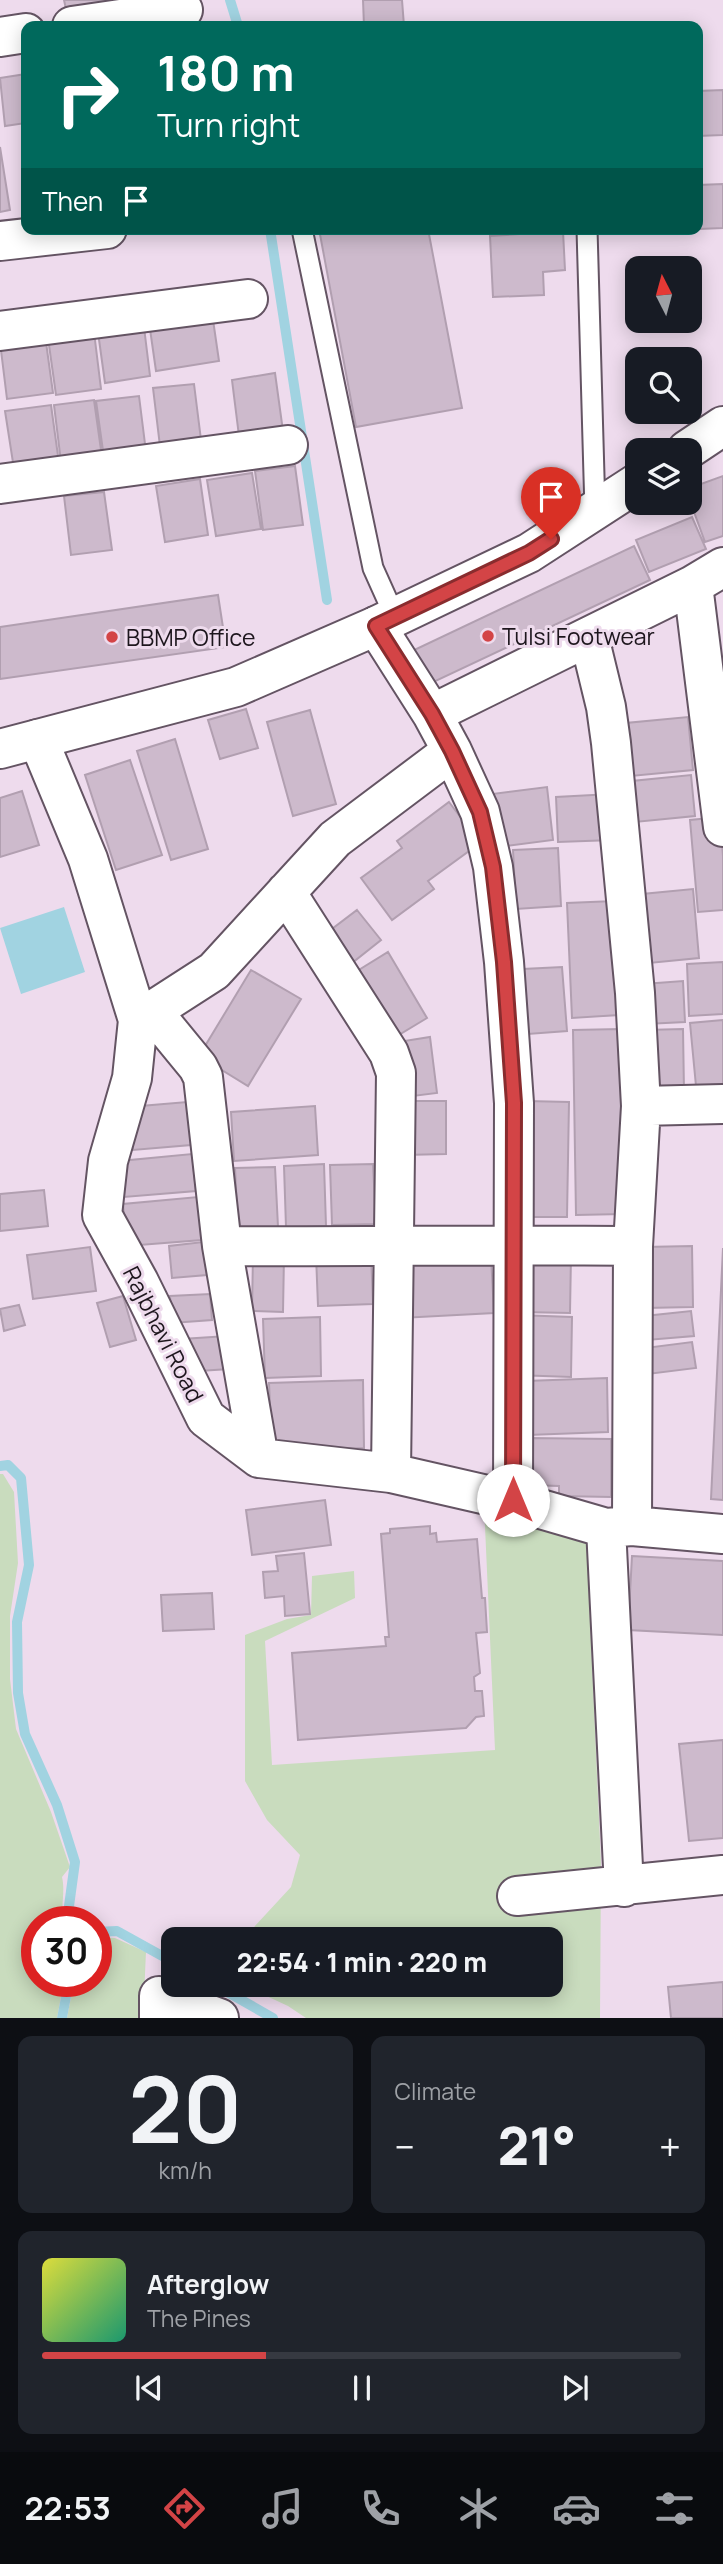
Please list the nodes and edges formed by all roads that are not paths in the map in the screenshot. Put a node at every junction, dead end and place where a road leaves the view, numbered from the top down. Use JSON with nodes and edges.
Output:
{"nodes":[{"id":1,"x":183,"y":10,"type":"dead end"},
{"id":2,"x":107,"y":21,"type":"edge"},
{"id":3,"x":21,"y":34,"type":"edge"},
{"id":4,"x":0,"y":37,"type":"edge"},
{"id":5,"x":54,"y":235,"type":"edge"},
{"id":6,"x":303,"y":235,"type":"edge"},
{"id":7,"x":587,"y":235,"type":"edge"},
{"id":8,"x":0,"y":241,"type":"edge"},
{"id":9,"x":248,"y":299,"type":"dead end"},
{"id":10,"x":0,"y":331,"type":"edge"},
{"id":11,"x":723,"y":426,"type":"edge"},
{"id":12,"x":702,"y":440,"type":"edge"},
{"id":13,"x":288,"y":445,"type":"dead end"},
{"id":14,"x":0,"y":484,"type":"edge"},
{"id":15,"x":625,"y":491,"type":"edge"},
{"id":16,"x":595,"y":511,"type":"junction"},
{"id":17,"x":708,"y":576,"type":"edge"},
{"id":18,"x":385,"y":622,"type":"junction"},
{"id":19,"x":589,"y":637,"type":"junction"},
{"id":20,"x":432,"y":714,"type":"junction"},
{"id":21,"x":37,"y":739,"type":"junction"},
{"id":22,"x":0,"y":749,"type":"edge"},
{"id":23,"x":452,"y":751,"type":"junction"},
{"id":24,"x":723,"y":827,"type":"edge"},
{"id":25,"x":286,"y":892,"type":"junction"},
{"id":26,"x":145,"y":1016,"type":"junction"},
{"id":27,"x":723,"y":1104,"type":"edge"},
{"id":28,"x":641,"y":1106,"type":"junction"},
{"id":29,"x":513,"y":1244,"type":"junction"},
{"id":30,"x":222,"y":1246,"type":"junction"},
{"id":31,"x":633,"y":1246,"type":"junction"},
{"id":32,"x":394,"y":1247,"type":"junction"},
{"id":33,"x":259,"y":1458,"type":"junction"},
{"id":34,"x":391,"y":1474,"type":"junction"},
{"id":35,"x":513,"y":1500,"type":"junction"},
{"id":36,"x":619,"y":1527,"type":"junction"},
{"id":37,"x":723,"y":1534,"type":"edge"},
{"id":38,"x":723,"y":1875,"type":"edge"},
{"id":39,"x":624,"y":1887,"type":"junction"},
{"id":40,"x":517,"y":1896,"type":"dead end"},
{"id":41,"x":159,"y":2018,"type":"edge"},
{"id":42,"x":219,"y":2018,"type":"edge"}],
"edges":[{"from":1,"to":2,"type":"street"},
{"from":3,"to":4,"type":"street"},
{"from":5,"to":8,"type":"street"},
{"from":6,"to":18,"type":"lane"},
{"from":7,"to":16,"type":"lane"},
{"from":9,"to":10,"type":"street"},
{"from":11,"to":12,"type":"street"},
{"from":13,"to":14,"type":"street"},
{"from":15,"to":16,"type":"street"},
{"from":16,"to":18,"type":"street"},
{"from":17,"to":19,"type":"street"},
{"from":17,"to":24,"type":"street"},
{"from":18,"to":20,"type":"street"},
{"from":18,"to":21,"type":"street"},
{"from":19,"to":20,"type":"street"},
{"from":19,"to":28,"type":"street"},
{"from":20,"to":23,"type":"street"},
{"from":21,"to":22,"type":"street"},
{"from":21,"to":26,"type":"street","name":"Rajbhavi Road"},
{"from":23,"to":25,"type":"street"},
{"from":23,"to":29,"type":"street"},
{"from":25,"to":26,"type":"street"},
{"from":25,"to":32,"type":"street"},
{"from":26,"to":30,"type":"street"},
{"from":26,"to":33,"type":"street","name":"Rajbhavi Road"},
{"from":27,"to":28,"type":"street"},
{"from":28,"to":31,"type":"street"},
{"from":29,"to":31,"type":"street"},
{"from":29,"to":32,"type":"street"},
{"from":29,"to":35,"type":"street"},
{"from":30,"to":32,"type":"street"},
{"from":30,"to":33,"type":"street"},
{"from":31,"to":36,"type":"street"},
{"from":32,"to":34,"type":"street"},
{"from":33,"to":34,"type":"street"},
{"from":34,"to":35,"type":"street"},
{"from":35,"to":36,"type":"street"},
{"from":36,"to":37,"type":"street"},
{"from":36,"to":39,"type":"street"},
{"from":38,"to":39,"type":"street"},
{"from":39,"to":40,"type":"street"},
{"from":41,"to":42,"type":"street"}]}
